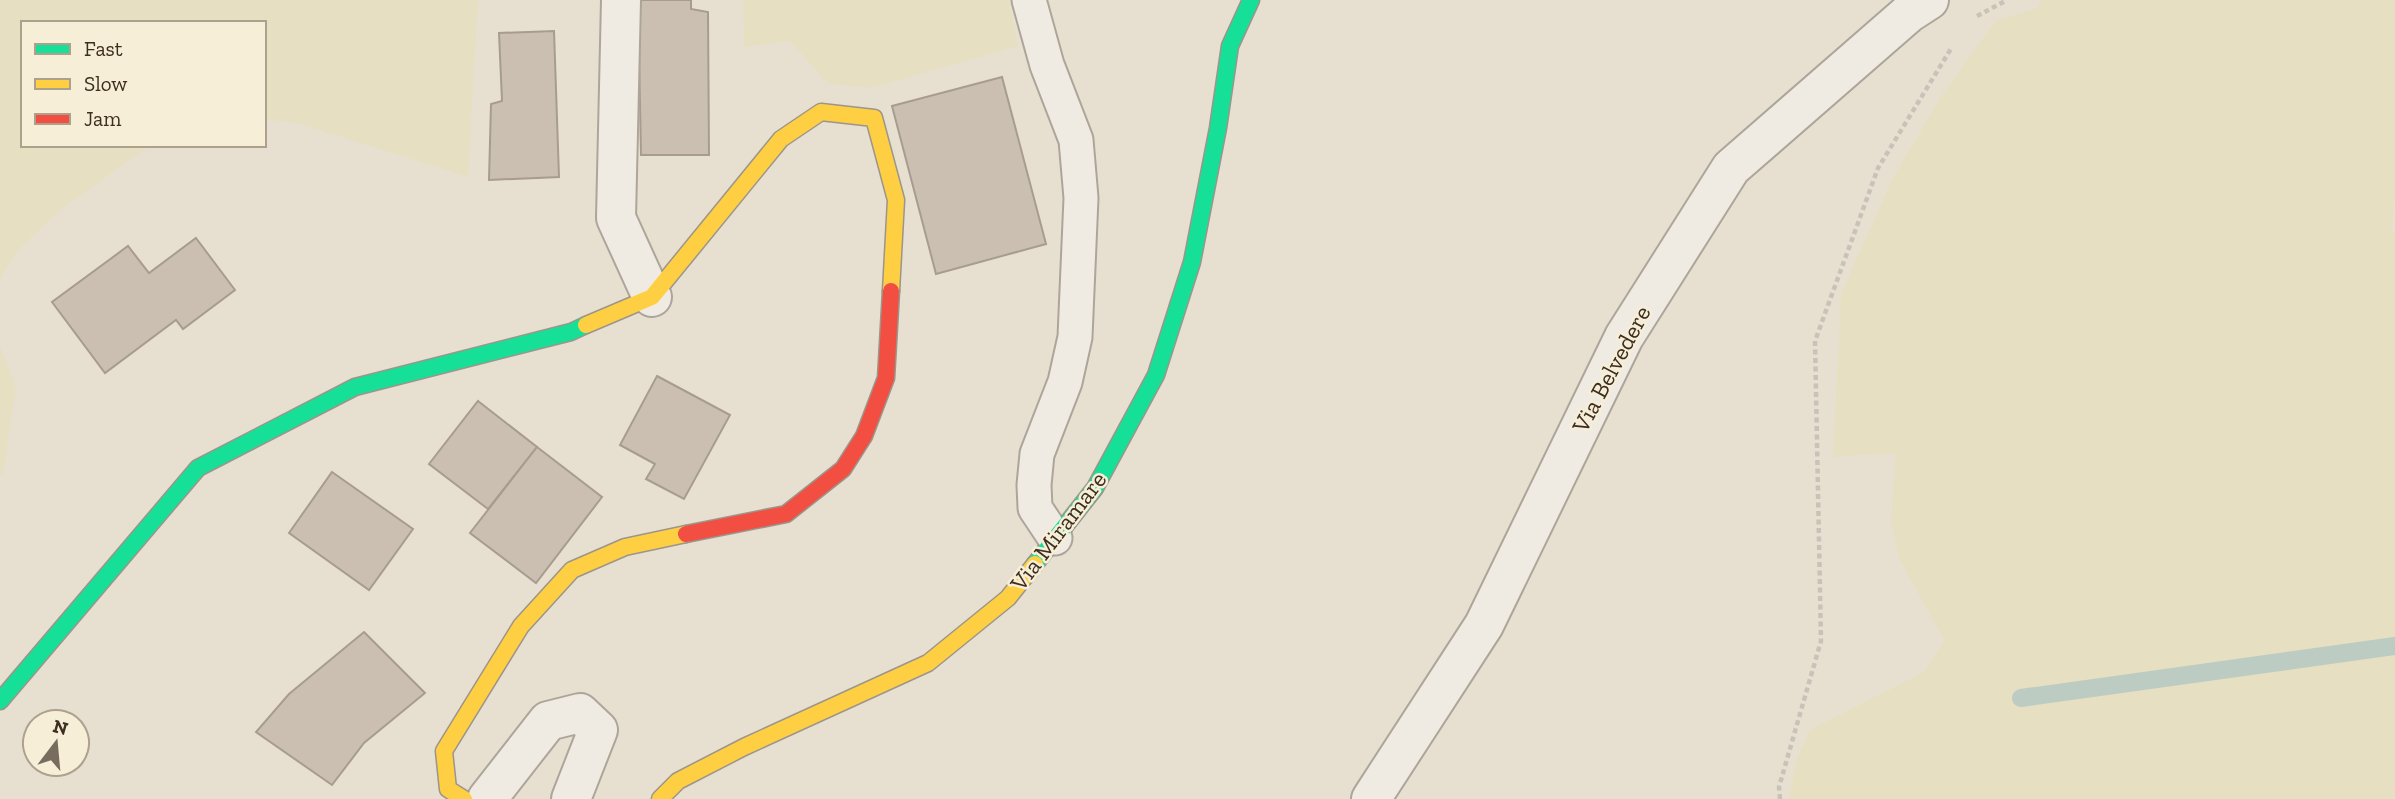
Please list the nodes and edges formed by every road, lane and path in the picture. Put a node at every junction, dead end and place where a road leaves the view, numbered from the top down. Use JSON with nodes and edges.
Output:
{"nodes":[{"id":1,"x":621,"y":0,"type":"edge"},
{"id":2,"x":1029,"y":0,"type":"edge"},
{"id":3,"x":1251,"y":0,"type":"edge"},
{"id":4,"x":1928,"y":0,"type":"edge"},
{"id":5,"x":2007,"y":0,"type":"edge"},
{"id":6,"x":1969,"y":20,"type":"dead end"},
{"id":7,"x":1955,"y":43,"type":"dead end"},
{"id":8,"x":652,"y":298,"type":"junction"},
{"id":9,"x":1055,"y":538,"type":"junction"},
{"id":10,"x":0,"y":701,"type":"edge"},
{"id":11,"x":464,"y":799,"type":"edge"},
{"id":12,"x":487,"y":799,"type":"edge"},
{"id":13,"x":571,"y":799,"type":"edge"},
{"id":14,"x":660,"y":799,"type":"edge"},
{"id":15,"x":1371,"y":799,"type":"edge"},
{"id":16,"x":1780,"y":799,"type":"edge"}],
"edges":[{"from":1,"to":8,"type":"street"},
{"from":2,"to":9,"type":"lane"},
{"from":3,"to":9,"type":"street","name":"Via Miramare"},
{"from":4,"to":15,"type":"street","name":"Via Belvedere"},
{"from":5,"to":6,"type":"path"},
{"from":7,"to":16,"type":"path"},
{"from":8,"to":10,"type":"street"},
{"from":8,"to":11,"type":"street"},
{"from":9,"to":14,"type":"street","name":"Via Miramare"},
{"from":12,"to":13,"type":"street"}]}
